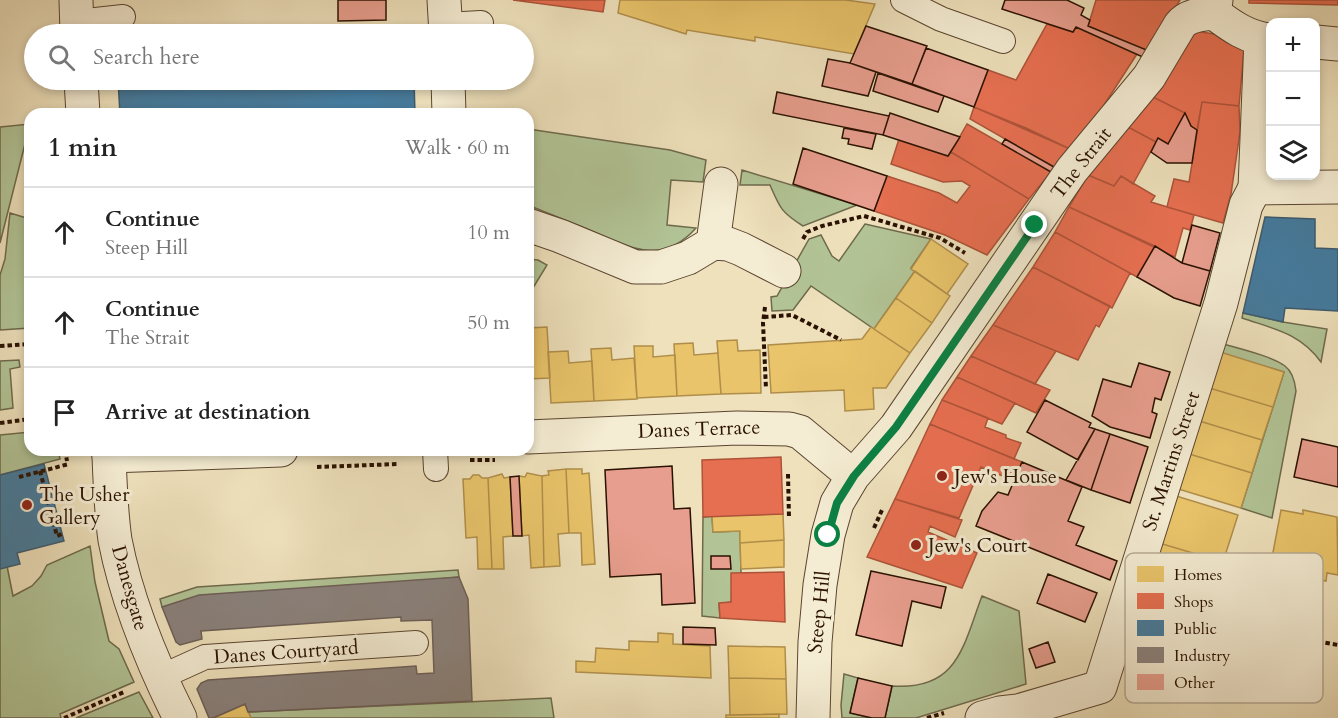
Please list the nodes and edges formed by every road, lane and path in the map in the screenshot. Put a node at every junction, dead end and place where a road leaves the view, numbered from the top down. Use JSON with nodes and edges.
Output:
{"nodes":[{"id":1,"x":903,"y":0,"type":"edge"},
{"id":2,"x":1215,"y":6,"type":"edge"},
{"id":3,"x":123,"y":17,"type":"dead end"},
{"id":4,"x":77,"y":19,"type":"edge"},
{"id":5,"x":445,"y":20,"type":"edge"},
{"id":6,"x":481,"y":23,"type":"dead end"},
{"id":7,"x":1266,"y":39,"type":"edge"},
{"id":8,"x":1003,"y":42,"type":"dead end"},
{"id":9,"x":1320,"y":42,"type":"edge"},
{"id":10,"x":1338,"y":44,"type":"edge"},
{"id":11,"x":82,"y":90,"type":"edge"},
{"id":12,"x":448,"y":90,"type":"edge"},
{"id":13,"x":83,"y":108,"type":"edge"},
{"id":14,"x":449,"y":108,"type":"edge"},
{"id":15,"x":722,"y":174,"type":"dead end"},
{"id":16,"x":1338,"y":187,"type":"edge"},
{"id":17,"x":1255,"y":188,"type":"junction"},
{"id":18,"x":534,"y":227,"type":"edge"},
{"id":19,"x":713,"y":243,"type":"junction"},
{"id":20,"x":784,"y":271,"type":"dead end"},
{"id":21,"x":765,"y":305,"type":"dead end"},
{"id":22,"x":764,"y":317,"type":"junction"},
{"id":23,"x":841,"y":340,"type":"dead end"},
{"id":24,"x":24,"y":344,"type":"edge"},
{"id":25,"x":0,"y":346,"type":"edge"},
{"id":26,"x":766,"y":382,"type":"dead end"},
{"id":27,"x":24,"y":420,"type":"edge"},
{"id":28,"x":0,"y":423,"type":"edge"},
{"id":29,"x":534,"y":437,"type":"edge"},
{"id":30,"x":109,"y":456,"type":"edge"},
{"id":31,"x":202,"y":456,"type":"edge"},
{"id":32,"x":295,"y":459,"type":"edge"},
{"id":33,"x":436,"y":460,"type":"edge"},
{"id":34,"x":498,"y":460,"type":"dead end"},
{"id":35,"x":62,"y":465,"type":"dead end"},
{"id":36,"x":40,"y":471,"type":"junction"},
{"id":37,"x":788,"y":472,"type":"dead end"},
{"id":38,"x":854,"y":476,"type":"junction"},
{"id":39,"x":20,"y":477,"type":"dead end"},
{"id":40,"x":789,"y":529,"type":"dead end"},
{"id":41,"x":63,"y":534,"type":"dead end"},
{"id":42,"x":1142,"y":553,"type":"edge"},
{"id":43,"x":1125,"y":608,"type":"edge"},
{"id":44,"x":1323,"y":642,"type":"edge"},
{"id":45,"x":416,"y":643,"type":"dead end"},
{"id":46,"x":1338,"y":645,"type":"edge"},
{"id":47,"x":161,"y":677,"type":"junction"},
{"id":48,"x":128,"y":691,"type":"dead end"},
{"id":49,"x":64,"y":718,"type":"edge"},
{"id":50,"x":180,"y":718,"type":"edge"},
{"id":51,"x":813,"y":718,"type":"edge"},
{"id":52,"x":982,"y":718,"type":"edge"}],
"edges":[{"from":1,"to":8,"type":"lane"},
{"from":2,"to":7,"type":"street"},
{"from":2,"to":38,"type":"street","name":"The Strait"},
{"from":3,"to":4,"type":"lane"},
{"from":5,"to":6,"type":"lane"},
{"from":7,"to":17,"type":"street"},
{"from":9,"to":10,"type":"street"},
{"from":11,"to":13,"type":"street"},
{"from":12,"to":14,"type":"street"},
{"from":15,"to":19,"type":"street"},
{"from":16,"to":17,"type":"street"},
{"from":17,"to":42,"type":"street","name":"St. Martins Street"},
{"from":18,"to":19,"type":"street"},
{"from":19,"to":20,"type":"street"},
{"from":21,"to":22,"type":"path"},
{"from":22,"to":23,"type":"path"},
{"from":22,"to":26,"type":"path"},
{"from":24,"to":25,"type":"path"},
{"from":27,"to":28,"type":"path"},
{"from":29,"to":38,"type":"street","name":"Danes Terrace"},
{"from":30,"to":47,"type":"street","name":"Danesgate"},
{"from":31,"to":32,"type":"street"},
{"from":32,"to":33,"type":"path"},
{"from":33,"to":34,"type":"path"},
{"from":35,"to":36,"type":"path"},
{"from":36,"to":39,"type":"path"},
{"from":36,"to":41,"type":"path"},
{"from":37,"to":40,"type":"path"},
{"from":38,"to":51,"type":"street","name":"Steep Hill"},
{"from":43,"to":52,"type":"street","name":"St. Martins Street"},
{"from":44,"to":46,"type":"path"},
{"from":45,"to":47,"type":"lane","name":"Danes Courtyard"},
{"from":47,"to":50,"type":"street","name":"Danesgate"},
{"from":48,"to":49,"type":"path"}]}
